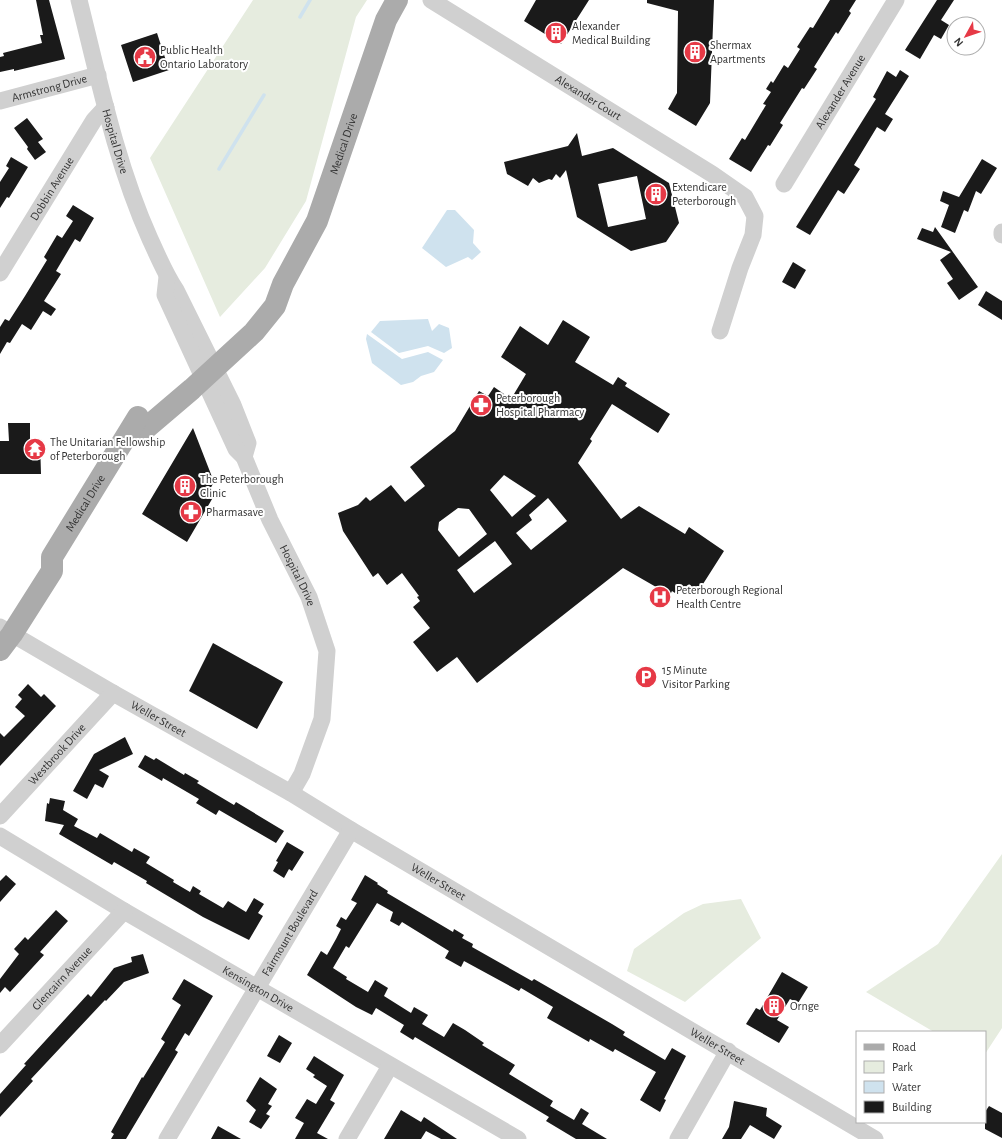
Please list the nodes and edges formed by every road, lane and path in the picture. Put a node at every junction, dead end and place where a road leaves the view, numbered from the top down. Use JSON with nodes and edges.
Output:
{"nodes":[{"id":1,"x":79,"y":0,"type":"edge"},
{"id":2,"x":397,"y":0,"type":"edge"},
{"id":3,"x":430,"y":0,"type":"edge"},
{"id":4,"x":896,"y":0,"type":"edge"},
{"id":5,"x":98,"y":75,"type":"junction"},
{"id":6,"x":0,"y":101,"type":"edge"},
{"id":7,"x":106,"y":107,"type":"junction"},
{"id":8,"x":784,"y":184,"type":"dead end"},
{"id":9,"x":0,"y":273,"type":"edge"},
{"id":10,"x":720,"y":331,"type":"dead end"},
{"id":11,"x":206,"y":367,"type":"junction"},
{"id":12,"x":3,"y":634,"type":"edge"},
{"id":13,"x":113,"y":694,"type":"junction"},
{"id":14,"x":291,"y":793,"type":"junction"},
{"id":15,"x":0,"y":816,"type":"edge"},
{"id":16,"x":351,"y":830,"type":"junction"},
{"id":17,"x":0,"y":836,"type":"edge"},
{"id":18,"x":124,"y":911,"type":"junction"},
{"id":19,"x":258,"y":987,"type":"junction"},
{"id":20,"x":0,"y":1044,"type":"edge"},
{"id":21,"x":728,"y":1051,"type":"junction"},
{"id":22,"x":390,"y":1066,"type":"junction"},
{"id":23,"x":167,"y":1139,"type":"edge"},
{"id":24,"x":347,"y":1139,"type":"edge"},
{"id":25,"x":518,"y":1139,"type":"edge"},
{"id":26,"x":678,"y":1139,"type":"edge"},
{"id":27,"x":876,"y":1139,"type":"edge"}],
"edges":[{"from":1,"to":5,"type":"street","name":"Hospital Drive"},
{"from":2,"to":11,"type":"main road","name":"Medical Drive"},
{"from":3,"to":10,"type":"street","name":"Alexander Court"},
{"from":4,"to":8,"type":"street","name":"Alexander Avenue"},
{"from":5,"to":6,"type":"street","name":"Armstrong Drive"},
{"from":5,"to":7,"type":"street","name":"Hospital Drive"},
{"from":7,"to":9,"type":"street","name":"Dobbin Avenue"},
{"from":7,"to":11,"type":"street","name":"Hospital Drive"},
{"from":11,"to":12,"type":"main road","name":"Medical Drive"},
{"from":11,"to":14,"type":"street","name":"Hospital Drive"},
{"from":12,"to":13,"type":"street","name":"Weller Street"},
{"from":13,"to":14,"type":"street","name":"Weller Street"},
{"from":13,"to":15,"type":"street","name":"Westbrook Drive"},
{"from":14,"to":16,"type":"street","name":"Weller Street"},
{"from":16,"to":19,"type":"street","name":"Fairmount Boulevard"},
{"from":16,"to":21,"type":"street","name":"Weller Street"},
{"from":17,"to":18,"type":"street","name":"Kensington Drive"},
{"from":18,"to":19,"type":"street","name":"Kensington Drive"},
{"from":18,"to":20,"type":"street","name":"Glencairn Avenue"},
{"from":19,"to":22,"type":"street","name":"Kensington Drive"},
{"from":19,"to":23,"type":"street","name":"Fairmount Boulevard"},
{"from":21,"to":26,"type":"street"},
{"from":21,"to":27,"type":"street","name":"Weller Street"},
{"from":22,"to":24,"type":"street"},
{"from":22,"to":25,"type":"street","name":"Kensington Drive"}]}
